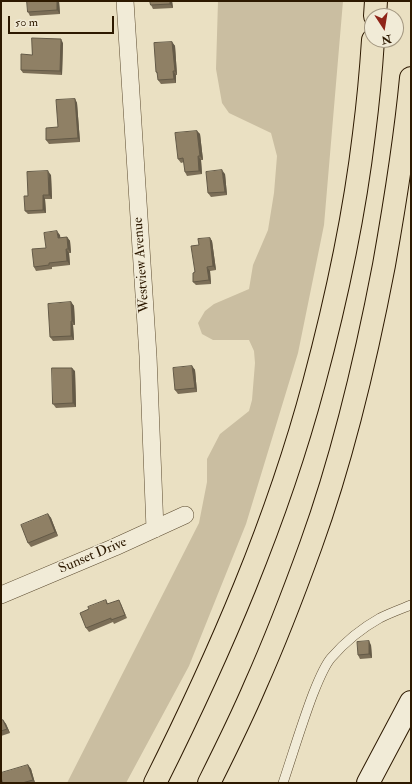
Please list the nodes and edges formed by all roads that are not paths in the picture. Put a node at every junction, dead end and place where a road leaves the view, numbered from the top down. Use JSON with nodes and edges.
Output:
{"nodes":[{"id":1,"x":125,"y":1,"type":"edge"},
{"id":2,"x":372,"y":48,"type":"edge"},
{"id":3,"x":411,"y":78,"type":"edge"},
{"id":4,"x":185,"y":515,"type":"dead end"},
{"id":5,"x":155,"y":529,"type":"junction"},
{"id":6,"x":1,"y":595,"type":"edge"},
{"id":7,"x":411,"y":605,"type":"edge"},
{"id":8,"x":411,"y":702,"type":"edge"},
{"id":9,"x":155,"y":783,"type":"edge"},
{"id":10,"x":209,"y":783,"type":"edge"},
{"id":11,"x":283,"y":783,"type":"edge"},
{"id":12,"x":368,"y":783,"type":"edge"}],
"edges":[{"from":1,"to":5,"type":"street","name":"Westview Avenue"},
{"from":2,"to":9,"type":"highway"},
{"from":3,"to":10,"type":"highway"},
{"from":4,"to":5,"type":"street","name":"Sunset Drive"},
{"from":5,"to":6,"type":"street","name":"Sunset Drive"},
{"from":7,"to":11,"type":"lane"},
{"from":8,"to":12,"type":"main road"}]}
